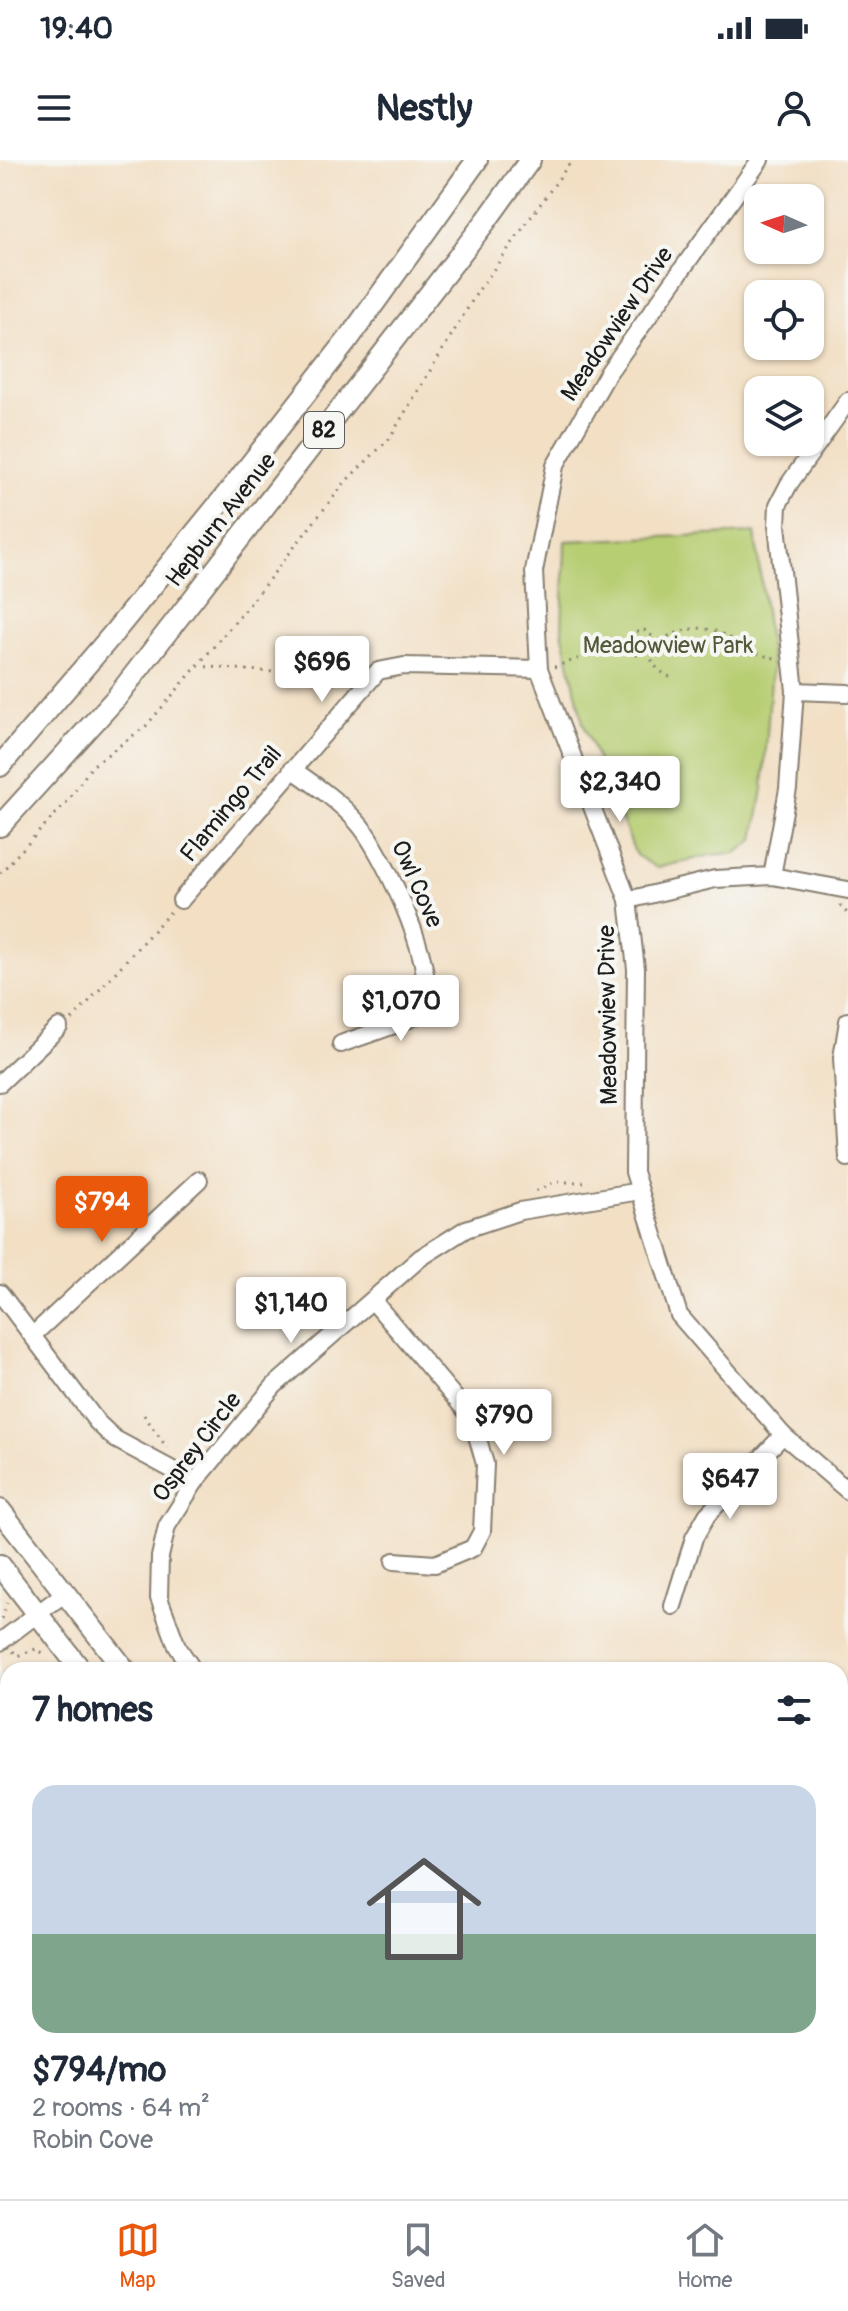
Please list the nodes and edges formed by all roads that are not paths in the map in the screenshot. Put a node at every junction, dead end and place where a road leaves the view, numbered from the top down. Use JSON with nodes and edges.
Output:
{"nodes":[{"id":1,"x":477,"y":160,"type":"edge"},
{"id":2,"x":530,"y":160,"type":"edge"},
{"id":3,"x":760,"y":160,"type":"edge"},
{"id":4,"x":848,"y":401,"type":"edge"},
{"id":5,"x":546,"y":668,"type":"junction"},
{"id":6,"x":795,"y":691,"type":"junction"},
{"id":7,"x":848,"y":693,"type":"edge"},
{"id":8,"x":0,"y":766,"type":"edge"},
{"id":9,"x":292,"y":769,"type":"junction"},
{"id":10,"x":0,"y":826,"type":"edge"},
{"id":11,"x":772,"y":876,"type":"junction"},
{"id":12,"x":842,"y":896,"type":"edge"},
{"id":13,"x":181,"y":900,"type":"road end"},
{"id":14,"x":628,"y":900,"type":"junction"},
{"id":15,"x":848,"y":1021,"type":"edge"},
{"id":16,"x":59,"y":1027,"type":"road end"},
{"id":17,"x":341,"y":1044,"type":"dead end"},
{"id":18,"x":0,"y":1083,"type":"edge"},
{"id":19,"x":848,"y":1158,"type":"edge"},
{"id":20,"x":199,"y":1180,"type":"dead end"},
{"id":21,"x":640,"y":1191,"type":"junction"},
{"id":22,"x":0,"y":1293,"type":"edge"},
{"id":23,"x":373,"y":1301,"type":"junction"},
{"id":24,"x":32,"y":1336,"type":"junction"},
{"id":25,"x":783,"y":1435,"type":"junction"},
{"id":26,"x":195,"y":1482,"type":"junction"},
{"id":27,"x":848,"y":1491,"type":"edge"},
{"id":28,"x":0,"y":1510,"type":"edge"},
{"id":29,"x":394,"y":1561,"type":"dead end"},
{"id":30,"x":0,"y":1565,"type":"edge"},
{"id":31,"x":65,"y":1593,"type":"junction"},
{"id":32,"x":673,"y":1606,"type":"dead end"},
{"id":33,"x":37,"y":1614,"type":"junction"},
{"id":34,"x":2,"y":1641,"type":"edge"},
{"id":35,"x":75,"y":1662,"type":"edge"},
{"id":36,"x":119,"y":1662,"type":"edge"},
{"id":37,"x":188,"y":1662,"type":"edge"}],
"edges":[{"from":1,"to":8,"type":"main road","name":"Hepburn Avenue","number":"82"},
{"from":2,"to":10,"type":"main road","name":"Hepburn Avenue","number":"82"},
{"from":3,"to":5,"type":"street","name":"Meadowview Drive"},
{"from":4,"to":6,"type":"street"},
{"from":5,"to":9,"type":"street","name":"Flamingo Trail"},
{"from":5,"to":14,"type":"street","name":"Meadowview Drive"},
{"from":6,"to":7,"type":"street"},
{"from":6,"to":11,"type":"street"},
{"from":9,"to":13,"type":"street","name":"Flamingo Trail"},
{"from":9,"to":17,"type":"street","name":"Owl Cove"},
{"from":11,"to":12,"type":"street"},
{"from":11,"to":14,"type":"street"},
{"from":14,"to":21,"type":"street","name":"Meadowview Drive"},
{"from":15,"to":19,"type":"street"},
{"from":16,"to":18,"type":"street"},
{"from":20,"to":24,"type":"street"},
{"from":21,"to":23,"type":"street","name":"Osprey Circle"},
{"from":21,"to":25,"type":"street","name":"Meadowview Drive"},
{"from":22,"to":24,"type":"street"},
{"from":23,"to":26,"type":"street","name":"Osprey Circle"},
{"from":23,"to":29,"type":"street"},
{"from":24,"to":26,"type":"street"},
{"from":25,"to":27,"type":"street","name":"Meadowview Drive"},
{"from":25,"to":32,"type":"street"},
{"from":26,"to":37,"type":"street","name":"Osprey Circle"},
{"from":28,"to":31,"type":"main road"},
{"from":30,"to":33,"type":"main road"},
{"from":31,"to":33,"type":"street"},
{"from":31,"to":36,"type":"main road"},
{"from":33,"to":34,"type":"street"},
{"from":33,"to":35,"type":"main road"}]}
